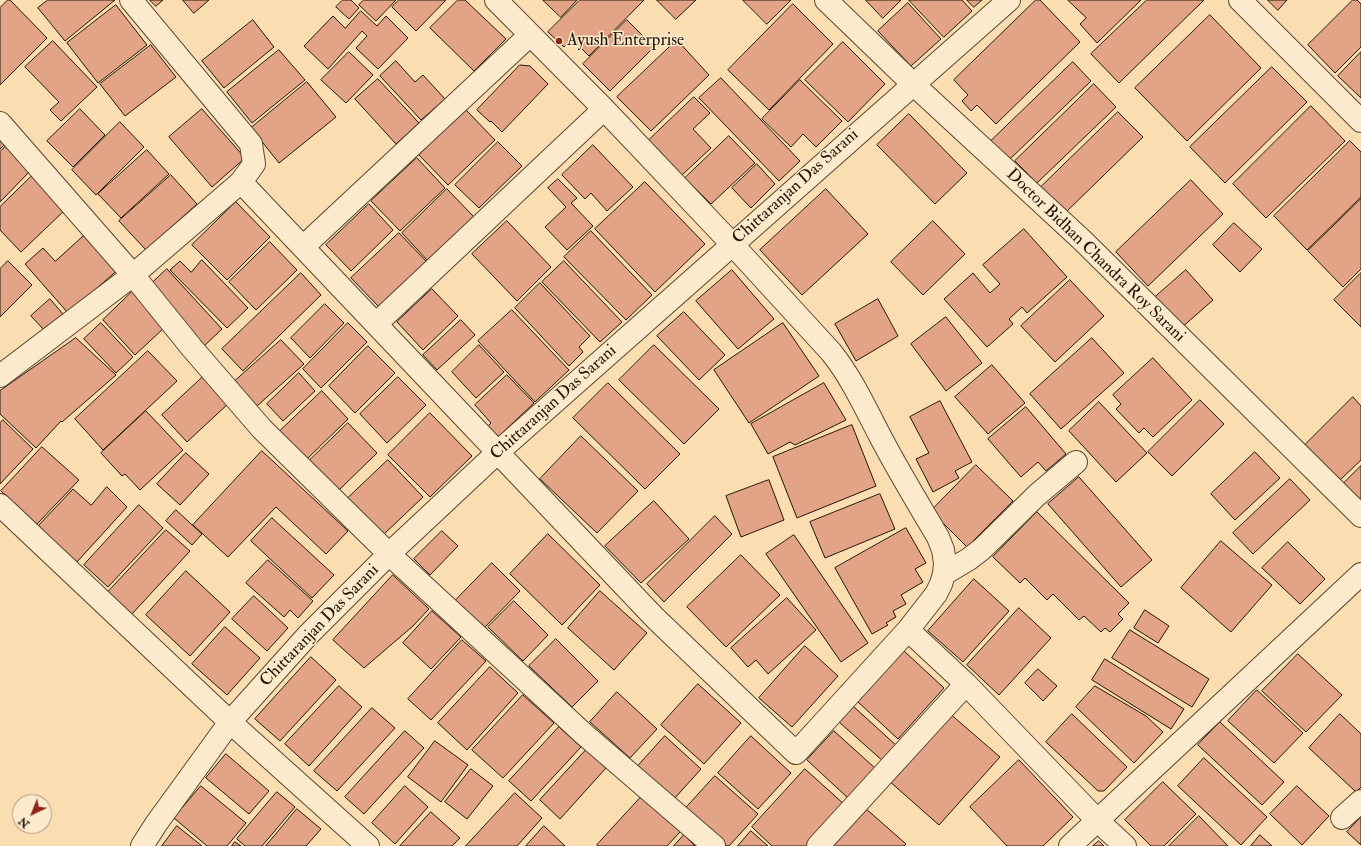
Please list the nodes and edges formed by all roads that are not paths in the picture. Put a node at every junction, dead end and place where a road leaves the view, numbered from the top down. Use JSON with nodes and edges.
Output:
{"nodes":[{"id":1,"x":132,"y":0,"type":"edge"},
{"id":2,"x":496,"y":0,"type":"edge"},
{"id":3,"x":826,"y":0,"type":"edge"},
{"id":4,"x":1009,"y":0,"type":"edge"},
{"id":5,"x":1240,"y":0,"type":"edge"},
{"id":6,"x":530,"y":35,"type":"junction"},
{"id":7,"x":913,"y":84,"type":"junction"},
{"id":8,"x":604,"y":109,"type":"junction"},
{"id":9,"x":1361,"y":121,"type":"edge"},
{"id":10,"x":0,"y":123,"type":"edge"},
{"id":11,"x":241,"y":182,"type":"junction"},
{"id":12,"x":732,"y":244,"type":"junction"},
{"id":13,"x":303,"y":247,"type":"junction"},
{"id":14,"x":133,"y":275,"type":"junction"},
{"id":15,"x":376,"y":324,"type":"junction"},
{"id":16,"x":2,"y":373,"type":"edge"},
{"id":17,"x":498,"y":452,"type":"junction"},
{"id":18,"x":1076,"y":462,"type":"dead end"},
{"id":19,"x":0,"y":505,"type":"edge"},
{"id":20,"x":1361,"y":516,"type":"edge"},
{"id":21,"x":389,"y":554,"type":"junction"},
{"id":22,"x":944,"y":574,"type":"junction"},
{"id":23,"x":1361,"y":574,"type":"edge"},
{"id":24,"x":908,"y":630,"type":"junction"},
{"id":25,"x":966,"y":684,"type":"junction"},
{"id":26,"x":230,"y":722,"type":"junction"},
{"id":27,"x":1361,"y":801,"type":"edge"},
{"id":28,"x":1342,"y":818,"type":"dead end"},
{"id":29,"x":1098,"y":821,"type":"junction"},
{"id":30,"x":142,"y":846,"type":"edge"},
{"id":31,"x":368,"y":846,"type":"edge"},
{"id":32,"x":714,"y":846,"type":"edge"},
{"id":33,"x":818,"y":846,"type":"edge"},
{"id":34,"x":1070,"y":846,"type":"edge"},
{"id":35,"x":1125,"y":846,"type":"edge"}],
"edges":[{"from":1,"to":11,"type":"street"},
{"from":2,"to":6,"type":"street"},
{"from":3,"to":7,"type":"street","name":"Doctor Bidhan Chandra Roy Sarani"},
{"from":4,"to":7,"type":"street","name":"Chittaranjan Das Sarani"},
{"from":5,"to":9,"type":"street"},
{"from":6,"to":8,"type":"street"},
{"from":6,"to":13,"type":"street"},
{"from":7,"to":12,"type":"street","name":"Chittaranjan Das Sarani"},
{"from":7,"to":20,"type":"street","name":"Doctor Bidhan Chandra Roy Sarani"},
{"from":8,"to":12,"type":"street"},
{"from":8,"to":15,"type":"street"},
{"from":10,"to":14,"type":"street"},
{"from":11,"to":13,"type":"street"},
{"from":11,"to":14,"type":"street"},
{"from":12,"to":17,"type":"street","name":"Chittaranjan Das Sarani"},
{"from":12,"to":22,"type":"street"},
{"from":13,"to":15,"type":"street"},
{"from":14,"to":16,"type":"street"},
{"from":14,"to":21,"type":"street"},
{"from":15,"to":17,"type":"street"},
{"from":17,"to":21,"type":"street","name":"Chittaranjan Das Sarani"},
{"from":17,"to":24,"type":"street"},
{"from":18,"to":22,"type":"street"},
{"from":19,"to":26,"type":"street"},
{"from":21,"to":26,"type":"street","name":"Chittaranjan Das Sarani"},
{"from":21,"to":32,"type":"street"},
{"from":22,"to":24,"type":"street"},
{"from":23,"to":29,"type":"street"},
{"from":24,"to":25,"type":"street"},
{"from":25,"to":29,"type":"street"},
{"from":25,"to":33,"type":"street"},
{"from":26,"to":30,"type":"street","name":"Chittaranjan Das Sarani"},
{"from":26,"to":31,"type":"street"},
{"from":27,"to":28,"type":"street"},
{"from":29,"to":34,"type":"street"},
{"from":29,"to":35,"type":"street"}]}
